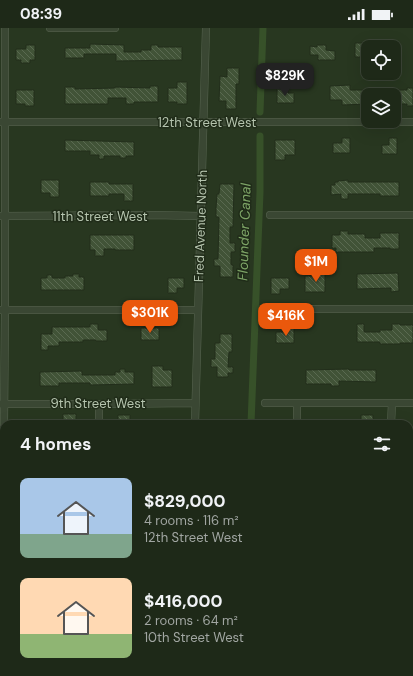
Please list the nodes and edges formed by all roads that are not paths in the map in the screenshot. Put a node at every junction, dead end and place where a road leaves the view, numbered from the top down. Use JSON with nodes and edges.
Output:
{"nodes":[{"id":1,"x":5,"y":28,"type":"edge"},
{"id":2,"x":50,"y":28,"type":"edge"},
{"id":3,"x":115,"y":28,"type":"edge"},
{"id":4,"x":206,"y":28,"type":"edge"},
{"id":5,"x":2,"y":122,"type":"edge"},
{"id":6,"x":203,"y":122,"type":"junction"},
{"id":7,"x":413,"y":122,"type":"edge"},
{"id":8,"x":270,"y":215,"type":"dead end"},
{"id":9,"x":413,"y":215,"type":"edge"},
{"id":10,"x":2,"y":216,"type":"edge"},
{"id":11,"x":200,"y":216,"type":"junction"},
{"id":12,"x":266,"y":309,"type":"dead end"},
{"id":13,"x":413,"y":309,"type":"edge"},
{"id":14,"x":3,"y":310,"type":"edge"},
{"id":15,"x":198,"y":310,"type":"junction"},
{"id":16,"x":195,"y":403,"type":"junction"},
{"id":17,"x":265,"y":403,"type":"dead end"},
{"id":18,"x":297,"y":403,"type":"junction"},
{"id":19,"x":392,"y":403,"type":"junction"},
{"id":20,"x":413,"y":403,"type":"edge"},
{"id":21,"x":2,"y":404,"type":"edge"},
{"id":22,"x":99,"y":404,"type":"junction"},
{"id":23,"x":4,"y":420,"type":"edge"},
{"id":24,"x":99,"y":420,"type":"edge"},
{"id":25,"x":195,"y":420,"type":"edge"},
{"id":26,"x":297,"y":420,"type":"edge"},
{"id":27,"x":392,"y":420,"type":"edge"}],
"edges":[{"from":1,"to":5,"type":"street"},
{"from":2,"to":3,"type":"street"},
{"from":4,"to":6,"type":"street","name":"Fred Avenue North"},
{"from":5,"to":6,"type":"street","name":"12th Street West"},
{"from":5,"to":10,"type":"street"},
{"from":6,"to":7,"type":"street","name":"12th Street West"},
{"from":6,"to":11,"type":"street","name":"Fred Avenue North"},
{"from":8,"to":9,"type":"street"},
{"from":10,"to":11,"type":"street","name":"11th Street West"},
{"from":10,"to":14,"type":"street"},
{"from":11,"to":15,"type":"street","name":"Fred Avenue North"},
{"from":12,"to":13,"type":"street"},
{"from":14,"to":15,"type":"street"},
{"from":14,"to":21,"type":"street"},
{"from":15,"to":16,"type":"street","name":"Fred Avenue North"},
{"from":16,"to":22,"type":"street","name":"9th Street West"},
{"from":16,"to":25,"type":"street","name":"Fred Avenue North"},
{"from":17,"to":18,"type":"street"},
{"from":18,"to":19,"type":"street"},
{"from":18,"to":26,"type":"street"},
{"from":19,"to":20,"type":"street"},
{"from":19,"to":27,"type":"street"},
{"from":21,"to":22,"type":"street","name":"9th Street West"},
{"from":21,"to":23,"type":"street"},
{"from":22,"to":24,"type":"street"}]}
